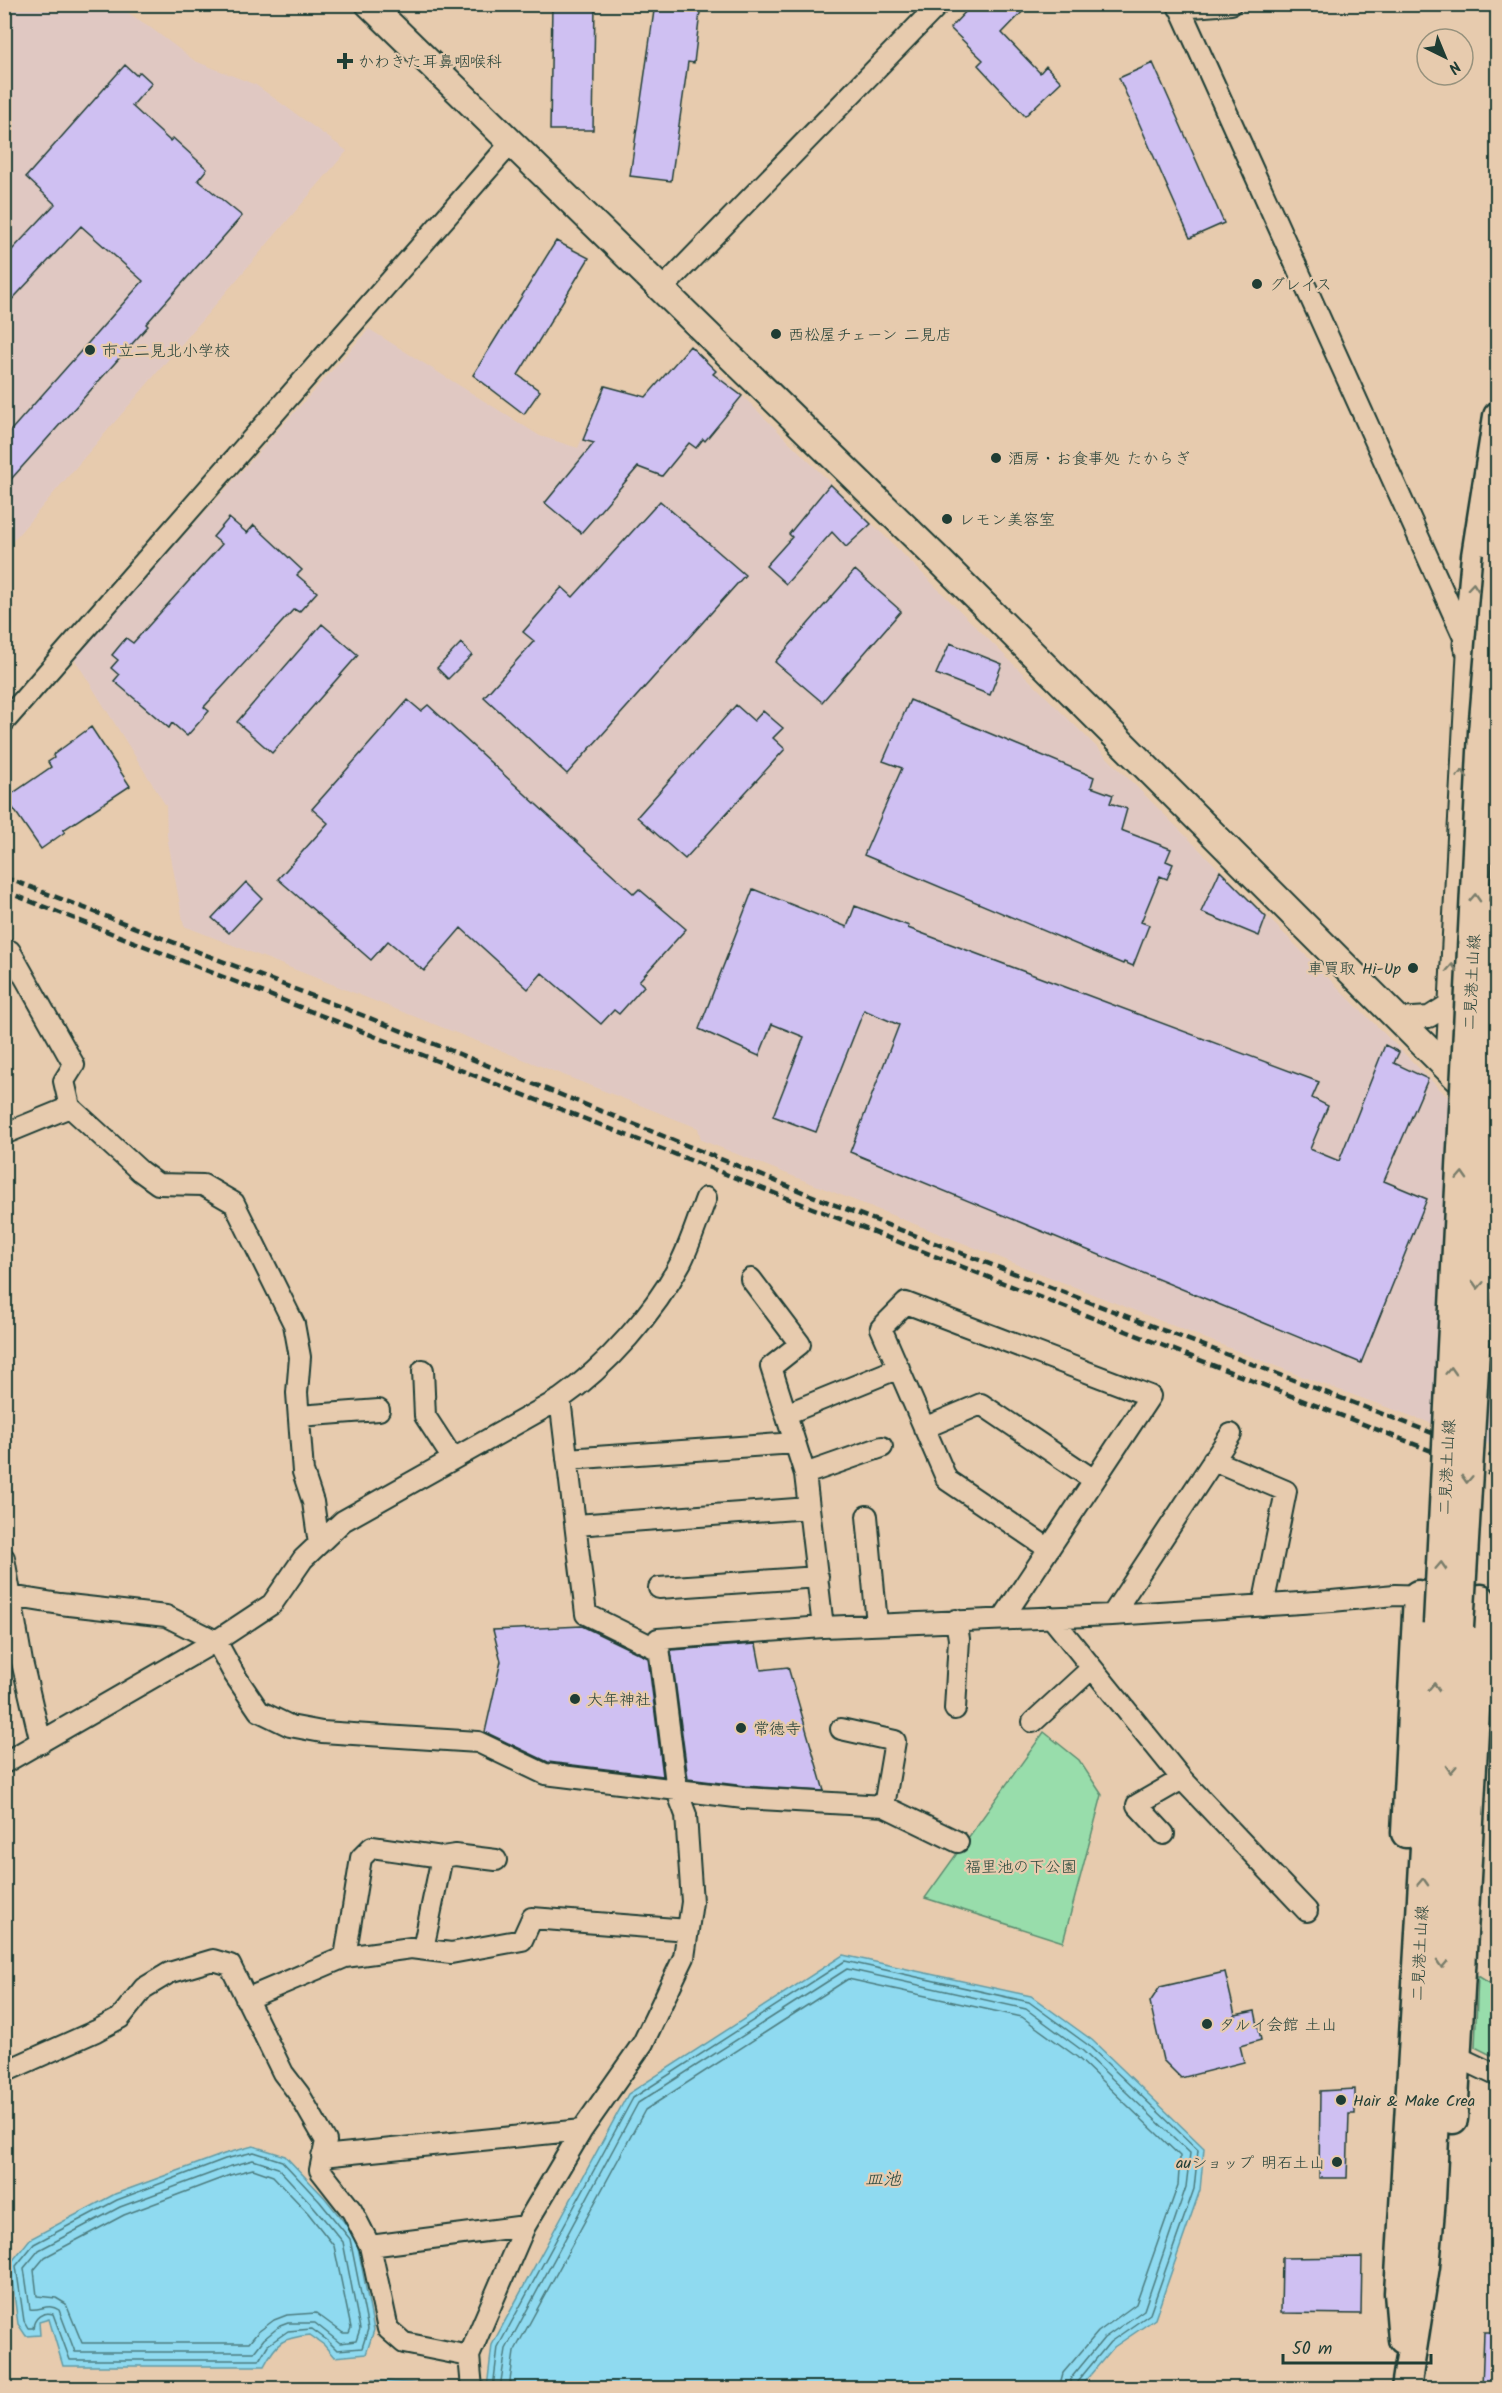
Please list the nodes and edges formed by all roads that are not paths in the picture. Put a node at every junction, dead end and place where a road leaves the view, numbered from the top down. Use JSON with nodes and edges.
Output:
{"nodes":[{"id":1,"x":369,"y":4,"type":"edge"},
{"id":2,"x":939,"y":4,"type":"edge"},
{"id":3,"x":1232,"y":4,"type":"edge"},
{"id":4,"x":1179,"y":6,"type":"edge"},
{"id":5,"x":511,"y":143,"type":"junction"},
{"id":6,"x":662,"y":290,"type":"junction"},
{"id":7,"x":1497,"y":416,"type":"edge"},
{"id":8,"x":1497,"y":555,"type":"edge"},
{"id":9,"x":1468,"y":645,"type":"junction"},
{"id":10,"x":1497,"y":710,"type":"edge"},
{"id":11,"x":4,"y":722,"type":"edge"},
{"id":12,"x":1497,"y":912,"type":"edge"},
{"id":13,"x":10,"y":951,"type":"dead end"},
{"id":14,"x":1497,"y":987,"type":"edge"},
{"id":15,"x":1451,"y":1003,"type":"junction"},
{"id":16,"x":1398,"y":1019,"type":"junction"},
{"id":17,"x":1446,"y":1069,"type":"junction"},
{"id":18,"x":70,"y":1107,"type":"junction"},
{"id":19,"x":1497,"y":1119,"type":"edge"},
{"id":20,"x":4,"y":1134,"type":"edge"},
{"id":21,"x":706,"y":1198,"type":"dead end"},
{"id":22,"x":751,"y":1279,"type":"dead end"},
{"id":23,"x":899,"y":1368,"type":"junction"},
{"id":24,"x":423,"y":1370,"type":"dead end"},
{"id":25,"x":560,"y":1399,"type":"junction"},
{"id":26,"x":379,"y":1410,"type":"dead end"},
{"id":27,"x":786,"y":1414,"type":"junction"},
{"id":28,"x":299,"y":1416,"type":"junction"},
{"id":29,"x":924,"y":1428,"type":"junction"},
{"id":30,"x":1231,"y":1434,"type":"dead end"},
{"id":31,"x":795,"y":1443,"type":"junction"},
{"id":32,"x":882,"y":1447,"type":"dead end"},
{"id":33,"x":453,"y":1459,"type":"junction"},
{"id":34,"x":567,"y":1459,"type":"junction"},
{"id":35,"x":1213,"y":1460,"type":"junction"},
{"id":36,"x":806,"y":1474,"type":"junction"},
{"id":37,"x":1094,"y":1480,"type":"junction"},
{"id":38,"x":809,"y":1508,"type":"junction"},
{"id":39,"x":867,"y":1516,"type":"dead end"},
{"id":40,"x":576,"y":1525,"type":"junction"},
{"id":41,"x":319,"y":1544,"type":"junction"},
{"id":42,"x":1049,"y":1549,"type":"junction"},
{"id":43,"x":4,"y":1558,"type":"edge"},
{"id":44,"x":818,"y":1577,"type":"junction"},
{"id":45,"x":659,"y":1588,"type":"dead end"},
{"id":46,"x":8,"y":1595,"type":"edge"},
{"id":47,"x":1418,"y":1595,"type":"junction"},
{"id":48,"x":1489,"y":1599,"type":"edge"},
{"id":49,"x":1263,"y":1606,"type":"junction"},
{"id":50,"x":1112,"y":1615,"type":"junction"},
{"id":51,"x":1051,"y":1617,"type":"junction"},
{"id":52,"x":1003,"y":1618,"type":"junction"},
{"id":53,"x":956,"y":1620,"type":"junction"},
{"id":54,"x":877,"y":1624,"type":"junction"},
{"id":55,"x":1448,"y":1625,"type":"junction"},
{"id":56,"x":824,"y":1627,"type":"junction"},
{"id":57,"x":216,"y":1641,"type":"junction"},
{"id":58,"x":659,"y":1650,"type":"junction"},
{"id":59,"x":1092,"y":1668,"type":"junction"},
{"id":60,"x":955,"y":1709,"type":"dead end"},
{"id":61,"x":1034,"y":1722,"type":"dead end"},
{"id":62,"x":841,"y":1729,"type":"dead end"},
{"id":63,"x":40,"y":1743,"type":"junction"},
{"id":64,"x":4,"y":1763,"type":"edge"},
{"id":65,"x":1182,"y":1779,"type":"junction"},
{"id":66,"x":676,"y":1791,"type":"junction"},
{"id":67,"x":884,"y":1806,"type":"junction"},
{"id":68,"x":1164,"y":1834,"type":"dead end"},
{"id":69,"x":958,"y":1842,"type":"dead end"},
{"id":70,"x":442,"y":1857,"type":"junction"},
{"id":71,"x":496,"y":1860,"type":"dead end"},
{"id":72,"x":1307,"y":1911,"type":"dead end"},
{"id":73,"x":688,"y":1930,"type":"junction"},
{"id":74,"x":423,"y":1950,"type":"junction"},
{"id":75,"x":345,"y":1957,"type":"junction"},
{"id":76,"x":246,"y":1999,"type":"junction"},
{"id":77,"x":1458,"y":2057,"type":"junction"},
{"id":78,"x":4,"y":2072,"type":"edge"},
{"id":79,"x":1497,"y":2076,"type":"edge"},
{"id":80,"x":582,"y":2130,"type":"junction"},
{"id":81,"x":322,"y":2157,"type":"junction"},
{"id":82,"x":525,"y":2226,"type":"junction"},
{"id":83,"x":370,"y":2246,"type":"junction"},
{"id":84,"x":1425,"y":2266,"type":"junction"},
{"id":85,"x":1399,"y":2293,"type":"junction"},
{"id":86,"x":469,"y":2356,"type":"junction"},
{"id":87,"x":1406,"y":2384,"type":"edge"},
{"id":88,"x":472,"y":2388,"type":"edge"}],
"edges":[{"from":1,"to":5,"type":"street"},
{"from":2,"to":6,"type":"street"},
{"from":3,"to":4,"type":"street"},
{"from":4,"to":9,"type":"street"},
{"from":5,"to":6,"type":"street"},
{"from":5,"to":11,"type":"street"},
{"from":6,"to":16,"type":"street"},
{"from":9,"to":7,"type":"main road","one_way":true},
{"from":55,"to":8,"type":"main road","name":"二見港土山線","one_way":true,"bridge":true},
{"from":9,"to":10,"type":"street"},
{"from":15,"to":9,"type":"street","one_way":true},
{"from":12,"to":55,"type":"main road","name":"二見港土山線","one_way":true,"bridge":true},
{"from":13,"to":18,"type":"street"},
{"from":14,"to":15,"type":"street"},
{"from":15,"to":16,"type":"street"},
{"from":15,"to":17,"type":"street"},
{"from":16,"to":17,"type":"street"},
{"from":17,"to":19,"type":"street"},
{"from":18,"to":20,"type":"street"},
{"from":18,"to":28,"type":"street"},
{"from":21,"to":25,"type":"street"},
{"from":22,"to":27,"type":"street"},
{"from":23,"to":27,"type":"street"},
{"from":23,"to":29,"type":"street"},
{"from":23,"to":37,"type":"street"},
{"from":24,"to":33,"type":"street"},
{"from":25,"to":33,"type":"street"},
{"from":25,"to":34,"type":"street"},
{"from":26,"to":28,"type":"street"},
{"from":27,"to":31,"type":"street"},
{"from":28,"to":41,"type":"street"},
{"from":29,"to":37,"type":"street"},
{"from":29,"to":42,"type":"street"},
{"from":30,"to":35,"type":"street"},
{"from":31,"to":34,"type":"street"},
{"from":31,"to":36,"type":"street"},
{"from":32,"to":36,"type":"street"},
{"from":33,"to":41,"type":"street"},
{"from":34,"to":40,"type":"street"},
{"from":35,"to":49,"type":"street"},
{"from":35,"to":50,"type":"street"},
{"from":36,"to":38,"type":"street"},
{"from":37,"to":42,"type":"street"},
{"from":38,"to":40,"type":"street"},
{"from":38,"to":44,"type":"street"},
{"from":39,"to":54,"type":"street"},
{"from":40,"to":58,"type":"street"},
{"from":41,"to":57,"type":"street"},
{"from":42,"to":52,"type":"street"},
{"from":43,"to":46,"type":"street"},
{"from":44,"to":45,"type":"street"},
{"from":44,"to":56,"type":"street"},
{"from":46,"to":57,"type":"street"},
{"from":46,"to":63,"type":"street"},
{"from":47,"to":48,"type":"street"},
{"from":47,"to":49,"type":"street"},
{"from":47,"to":85,"type":"main road"},
{"from":48,"to":77,"type":"main road"},
{"from":49,"to":50,"type":"street"},
{"from":50,"to":51,"type":"street"},
{"from":51,"to":52,"type":"street"},
{"from":51,"to":59,"type":"street"},
{"from":52,"to":53,"type":"street"},
{"from":53,"to":54,"type":"street"},
{"from":53,"to":60,"type":"street"},
{"from":54,"to":56,"type":"street"},
{"from":55,"to":84,"type":"main road","name":"二見港土山線","one_way":true},
{"from":85,"to":55,"type":"main road","name":"二見港土山線","one_way":true},
{"from":56,"to":58,"type":"street"},
{"from":57,"to":63,"type":"street"},
{"from":57,"to":66,"type":"street"},
{"from":58,"to":66,"type":"street"},
{"from":59,"to":61,"type":"street"},
{"from":59,"to":65,"type":"street"},
{"from":62,"to":67,"type":"street"},
{"from":63,"to":64,"type":"street"},
{"from":65,"to":68,"type":"street"},
{"from":65,"to":72,"type":"street"},
{"from":66,"to":67,"type":"street"},
{"from":66,"to":73,"type":"street"},
{"from":67,"to":69,"type":"street"},
{"from":70,"to":71,"type":"street"},
{"from":70,"to":74,"type":"street"},
{"from":70,"to":75,"type":"street"},
{"from":73,"to":74,"type":"street"},
{"from":73,"to":80,"type":"street"},
{"from":74,"to":75,"type":"street"},
{"from":75,"to":76,"type":"street"},
{"from":76,"to":78,"type":"street"},
{"from":76,"to":81,"type":"street"},
{"from":77,"to":79,"type":"street"},
{"from":77,"to":84,"type":"main road"},
{"from":80,"to":81,"type":"street"},
{"from":80,"to":82,"type":"street"},
{"from":81,"to":83,"type":"street"},
{"from":82,"to":83,"type":"street"},
{"from":82,"to":86,"type":"street"},
{"from":83,"to":86,"type":"street"},
{"from":84,"to":87,"type":"main road","name":"二見港土山線"},
{"from":85,"to":87,"type":"main road","name":"二見港土山線"},
{"from":86,"to":88,"type":"street"}]}
